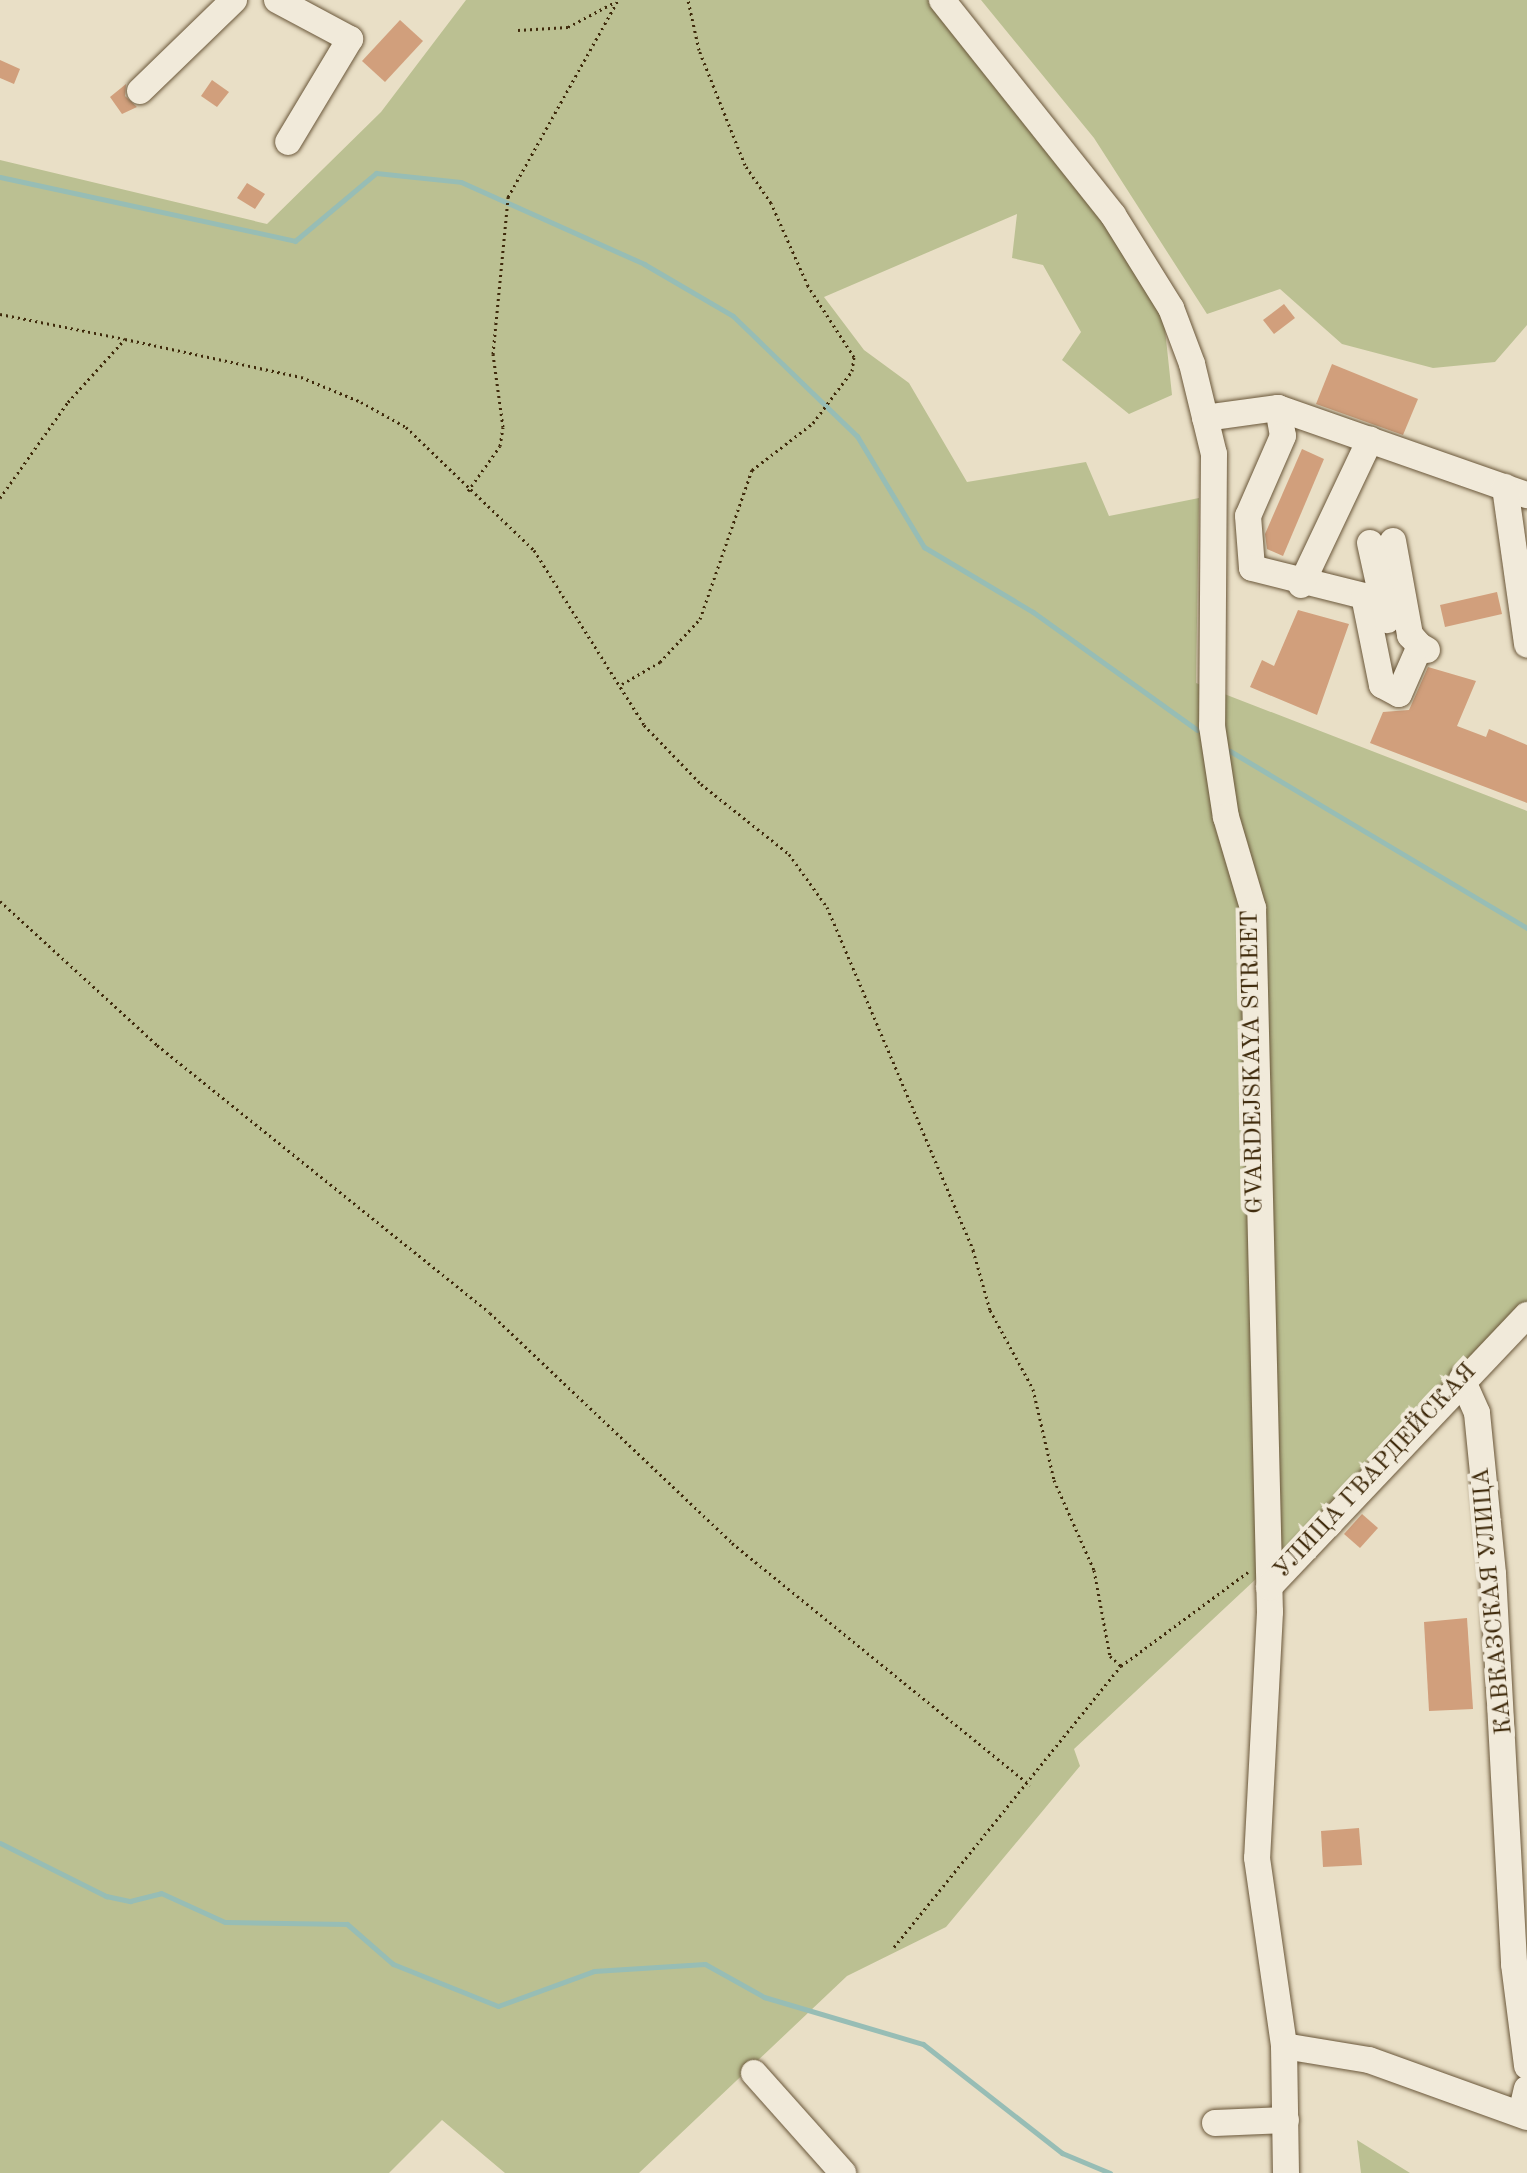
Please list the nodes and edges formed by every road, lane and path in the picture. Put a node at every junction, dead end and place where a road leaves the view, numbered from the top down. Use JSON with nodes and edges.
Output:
{"nodes":[{"id":1,"x":234,"y":0,"type":"edge"},
{"id":2,"x":277,"y":0,"type":"edge"},
{"id":3,"x":618,"y":0,"type":"edge"},
{"id":4,"x":688,"y":0,"type":"edge"},
{"id":5,"x":942,"y":0,"type":"edge"},
{"id":6,"x":518,"y":30,"type":"dead end"},
{"id":7,"x":140,"y":91,"type":"dead end"},
{"id":8,"x":288,"y":142,"type":"dead end"},
{"id":9,"x":0,"y":314,"type":"edge"},
{"id":10,"x":125,"y":339,"type":"junction"},
{"id":11,"x":1278,"y":408,"type":"junction"},
{"id":12,"x":1205,"y":418,"type":"junction"},
{"id":13,"x":1370,"y":440,"type":"junction"},
{"id":14,"x":468,"y":491,"type":"junction"},
{"id":15,"x":1516,"y":491,"type":"edge"},
{"id":16,"x":0,"y":498,"type":"edge"},
{"id":17,"x":1382,"y":542,"type":"dead end"},
{"id":18,"x":1301,"y":585,"type":"junction"},
{"id":19,"x":1383,"y":595,"type":"junction"},
{"id":20,"x":1527,"y":644,"type":"edge"},
{"id":21,"x":622,"y":684,"type":"junction"},
{"id":22,"x":0,"y":901,"type":"edge"},
{"id":23,"x":1527,"y":1315,"type":"edge"},
{"id":24,"x":1462,"y":1379,"type":"junction"},
{"id":25,"x":1268,"y":1558,"type":"junction"},
{"id":26,"x":1269,"y":1587,"type":"junction"},
{"id":27,"x":1121,"y":1666,"type":"junction"},
{"id":28,"x":1516,"y":1742,"type":"edge"},
{"id":29,"x":1030,"y":1785,"type":"junction"},
{"id":30,"x":894,"y":1947,"type":"dead end"},
{"id":31,"x":1284,"y":2046,"type":"junction"},
{"id":32,"x":1527,"y":2066,"type":"edge"},
{"id":33,"x":754,"y":2073,"type":"dead end"},
{"id":34,"x":1525,"y":2107,"type":"edge"},
{"id":35,"x":1286,"y":2120,"type":"junction"},
{"id":36,"x":1215,"y":2123,"type":"dead end"},
{"id":37,"x":843,"y":2173,"type":"edge"},
{"id":38,"x":1286,"y":2173,"type":"edge"}],
"edges":[{"from":1,"to":7,"type":"street"},
{"from":2,"to":8,"type":"street"},
{"from":3,"to":6,"type":"path"},
{"from":3,"to":14,"type":"path"},
{"from":4,"to":21,"type":"path"},
{"from":5,"to":12,"type":"street","name":"GVARDEJSKAYA STREET"},
{"from":9,"to":10,"type":"path"},
{"from":10,"to":14,"type":"path"},
{"from":10,"to":16,"type":"path"},
{"from":11,"to":12,"type":"street"},
{"from":11,"to":13,"type":"street"},
{"from":11,"to":18,"type":"street"},
{"from":12,"to":25,"type":"street","name":"GVARDEJSKAYA STREET"},
{"from":13,"to":15,"type":"street"},
{"from":13,"to":18,"type":"street"},
{"from":14,"to":21,"type":"path"},
{"from":15,"to":20,"type":"street"},
{"from":17,"to":19,"type":"street"},
{"from":18,"to":19,"type":"street"},
{"from":19,"to":19,"type":"street"},
{"from":21,"to":27,"type":"path"},
{"from":22,"to":29,"type":"path"},
{"from":23,"to":24,"type":"street","name":"УЛИЦА ГВАРДЕЙСКАЯ"},
{"from":24,"to":26,"type":"street","name":"УЛИЦА ГВАРДЕЙСКАЯ"},
{"from":24,"to":28,"type":"street","name":"КАВКАЗСКАЯ УЛИЦА"},
{"from":25,"to":26,"type":"street","name":"GVARDEJSKAYA STREET"},
{"from":25,"to":27,"type":"path"},
{"from":26,"to":31,"type":"street","name":"УЛИЦА ГВАРДЕЙСКАЯ"},
{"from":27,"to":29,"type":"path"},
{"from":28,"to":32,"type":"street","name":"КАВКАЗСКАЯ УЛИЦА"},
{"from":29,"to":30,"type":"path"},
{"from":31,"to":34,"type":"street"},
{"from":31,"to":35,"type":"street","name":"УЛИЦА ГВАРДЕЙСКАЯ"},
{"from":33,"to":37,"type":"street"},
{"from":35,"to":36,"type":"street"},
{"from":35,"to":38,"type":"street","name":"УЛИЦА ГВАРДЕЙСКАЯ"}]}
